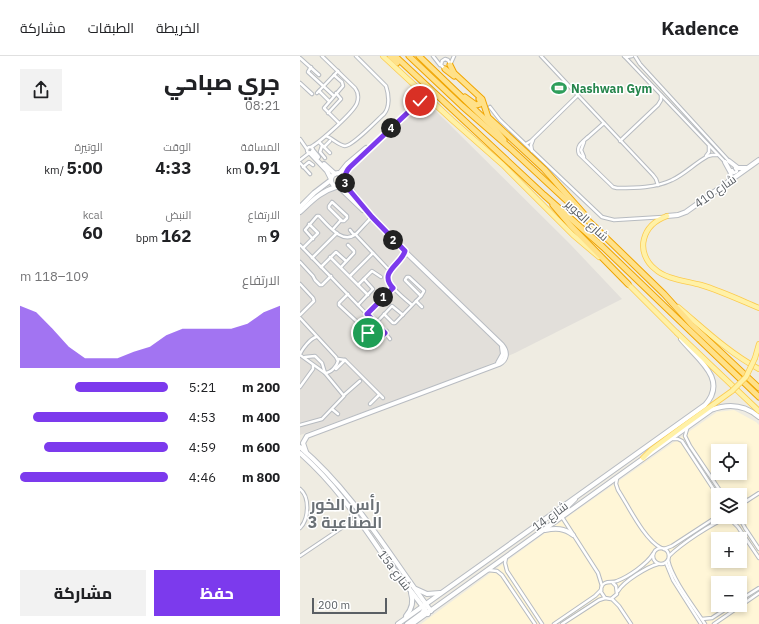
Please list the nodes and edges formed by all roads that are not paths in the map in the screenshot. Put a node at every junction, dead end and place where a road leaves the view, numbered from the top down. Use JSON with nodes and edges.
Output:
{"nodes":[{"id":1,"x":356,"y":56,"type":"edge"},
{"id":2,"x":383,"y":56,"type":"edge"},
{"id":3,"x":390,"y":56,"type":"edge"},
{"id":4,"x":395,"y":56,"type":"edge"},
{"id":5,"x":409,"y":56,"type":"edge"},
{"id":6,"x":419,"y":56,"type":"edge"},
{"id":7,"x":434,"y":56,"type":"edge"},
{"id":8,"x":454,"y":56,"type":"edge"},
{"id":9,"x":541,"y":56,"type":"edge"},
{"id":10,"x":624,"y":56,"type":"edge"},
{"id":11,"x":634,"y":56,"type":"edge"},
{"id":12,"x":324,"y":57,"type":"edge"},
{"id":13,"x":300,"y":58,"type":"edge"},
{"id":14,"x":446,"y":59,"type":"junction"},
{"id":15,"x":440,"y":65,"type":"junction"},
{"id":16,"x":450,"y":65,"type":"junction"},
{"id":17,"x":311,"y":67,"type":"junction"},
{"id":18,"x":445,"y":69,"type":"junction"},
{"id":19,"x":338,"y":71,"type":"junction"},
{"id":20,"x":411,"y":72,"type":"junction"},
{"id":21,"x":334,"y":75,"type":"junction"},
{"id":22,"x":314,"y":78,"type":"junction"},
{"id":23,"x":300,"y":83,"type":"edge"},
{"id":24,"x":323,"y":86,"type":"junction"},
{"id":25,"x":452,"y":87,"type":"junction"},
{"id":26,"x":418,"y":88,"type":"junction"},
{"id":27,"x":336,"y":93,"type":"junction"},
{"id":28,"x":312,"y":94,"type":"dead end"},
{"id":29,"x":578,"y":95,"type":"junction"},
{"id":30,"x":661,"y":95,"type":"junction"},
{"id":31,"x":334,"y":96,"type":"junction"},
{"id":32,"x":329,"y":101,"type":"junction"},
{"id":33,"x":431,"y":101,"type":"junction"},
{"id":34,"x":669,"y":103,"type":"junction"},
{"id":35,"x":658,"y":105,"type":"junction"},
{"id":36,"x":490,"y":107,"type":"dead end"},
{"id":37,"x":328,"y":113,"type":"junction"},
{"id":38,"x":339,"y":123,"type":"junction"},
{"id":39,"x":604,"y":123,"type":"junction"},
{"id":40,"x":326,"y":136,"type":"junction"},
{"id":41,"x":536,"y":136,"type":"junction"},
{"id":42,"x":300,"y":139,"type":"edge"},
{"id":43,"x":330,"y":141,"type":"dead end"},
{"id":44,"x":620,"y":141,"type":"junction"},
{"id":45,"x":319,"y":142,"type":"junction"},
{"id":46,"x":523,"y":142,"type":"junction"},
{"id":47,"x":526,"y":144,"type":"junction"},
{"id":48,"x":708,"y":145,"type":"junction"},
{"id":49,"x":323,"y":146,"type":"junction"},
{"id":50,"x":509,"y":147,"type":"junction"},
{"id":51,"x":310,"y":150,"type":"junction"},
{"id":52,"x":532,"y":150,"type":"junction"},
{"id":53,"x":330,"y":153,"type":"dead end"},
{"id":54,"x":719,"y":156,"type":"junction"},
{"id":55,"x":301,"y":158,"type":"edge"},
{"id":56,"x":325,"y":158,"type":"dead end"},
{"id":57,"x":705,"y":158,"type":"junction"},
{"id":58,"x":759,"y":160,"type":"edge"},
{"id":59,"x":727,"y":161,"type":"junction"},
{"id":60,"x":300,"y":163,"type":"edge"},
{"id":61,"x":313,"y":166,"type":"dead end"},
{"id":62,"x":303,"y":167,"type":"junction"},
{"id":63,"x":748,"y":167,"type":"junction"},
{"id":64,"x":310,"y":174,"type":"dead end"},
{"id":65,"x":337,"y":174,"type":"junction"},
{"id":66,"x":331,"y":179,"type":"junction"},
{"id":67,"x":345,"y":180,"type":"junction"},
{"id":68,"x":728,"y":182,"type":"junction"},
{"id":69,"x":658,"y":185,"type":"junction"},
{"id":70,"x":338,"y":187,"type":"junction"},
{"id":71,"x":544,"y":195,"type":"junction"},
{"id":72,"x":300,"y":208,"type":"edge"},
{"id":73,"x":300,"y":212,"type":"edge"},
{"id":74,"x":667,"y":216,"type":"junction"},
{"id":75,"x":371,"y":217,"type":"junction"},
{"id":76,"x":341,"y":220,"type":"junction"},
{"id":77,"x":309,"y":224,"type":"junction"},
{"id":78,"x":595,"y":227,"type":"junction"},
{"id":79,"x":333,"y":229,"type":"junction"},
{"id":80,"x":350,"y":230,"type":"dead end"},
{"id":81,"x":337,"y":233,"type":"junction"},
{"id":82,"x":355,"y":234,"type":"junction"},
{"id":83,"x":313,"y":239,"type":"junction"},
{"id":84,"x":300,"y":245,"type":"edge"},
{"id":85,"x":348,"y":245,"type":"dead end"},
{"id":86,"x":303,"y":248,"type":"junction"},
{"id":87,"x":373,"y":253,"type":"junction"},
{"id":88,"x":407,"y":253,"type":"junction"},
{"id":89,"x":330,"y":257,"type":"junction"},
{"id":90,"x":312,"y":258,"type":"junction"},
{"id":91,"x":346,"y":261,"type":"junction"},
{"id":92,"x":300,"y":262,"type":"edge"},
{"id":93,"x":321,"y":266,"type":"junction"},
{"id":94,"x":340,"y":267,"type":"junction"},
{"id":95,"x":390,"y":271,"type":"junction"},
{"id":96,"x":331,"y":276,"type":"junction"},
{"id":97,"x":350,"y":276,"type":"junction"},
{"id":98,"x":381,"y":277,"type":"dead end"},
{"id":99,"x":364,"y":279,"type":"junction"},
{"id":100,"x":300,"y":284,"type":"edge"},
{"id":101,"x":628,"y":284,"type":"junction"},
{"id":102,"x":358,"y":285,"type":"junction"},
{"id":103,"x":393,"y":288,"type":"junction"},
{"id":104,"x":348,"y":294,"type":"junction"},
{"id":105,"x":664,"y":294,"type":"junction"},
{"id":106,"x":368,"y":295,"type":"junction"},
{"id":107,"x":421,"y":296,"type":"junction"},
{"id":108,"x":416,"y":301,"type":"junction"},
{"id":109,"x":358,"y":305,"type":"junction"},
{"id":110,"x":412,"y":305,"type":"junction"},
{"id":111,"x":422,"y":307,"type":"dead end"},
{"id":112,"x":759,"y":308,"type":"edge"},
{"id":113,"x":367,"y":314,"type":"junction"},
{"id":114,"x":384,"y":314,"type":"junction"},
{"id":115,"x":403,"y":315,"type":"junction"},
{"id":116,"x":300,"y":317,"type":"edge"},
{"id":117,"x":376,"y":323,"type":"junction"},
{"id":118,"x":386,"y":332,"type":"junction"},
{"id":119,"x":676,"y":332,"type":"junction"},
{"id":120,"x":317,"y":337,"type":"junction"},
{"id":121,"x":390,"y":339,"type":"dead end"},
{"id":122,"x":759,"y":344,"type":"edge"},
{"id":123,"x":300,"y":354,"type":"edge"},
{"id":124,"x":304,"y":358,"type":"junction"},
{"id":125,"x":338,"y":359,"type":"junction"},
{"id":126,"x":345,"y":360,"type":"junction"},
{"id":127,"x":313,"y":365,"type":"junction"},
{"id":128,"x":758,"y":368,"type":"edge"},
{"id":129,"x":336,"y":369,"type":"dead end"},
{"id":130,"x":325,"y":373,"type":"junction"},
{"id":131,"x":300,"y":381,"type":"edge"},
{"id":132,"x":305,"y":381,"type":"junction"},
{"id":133,"x":360,"y":381,"type":"dead end"},
{"id":134,"x":300,"y":387,"type":"edge"},
{"id":135,"x":759,"y":388,"type":"edge"},
{"id":136,"x":344,"y":395,"type":"junction"},
{"id":137,"x":379,"y":395,"type":"junction"},
{"id":138,"x":759,"y":397,"type":"edge"},
{"id":139,"x":383,"y":398,"type":"dead end"},
{"id":140,"x":370,"y":404,"type":"dead end"},
{"id":141,"x":332,"y":409,"type":"junction"},
{"id":142,"x":759,"y":411,"type":"edge"},
{"id":143,"x":338,"y":414,"type":"dead end"},
{"id":144,"x":759,"y":417,"type":"edge"},
{"id":145,"x":300,"y":426,"type":"edge"},
{"id":146,"x":687,"y":428,"type":"junction"},
{"id":147,"x":314,"y":433,"type":"junction"},
{"id":148,"x":300,"y":437,"type":"edge"},
{"id":149,"x":671,"y":439,"type":"junction"},
{"id":150,"x":684,"y":444,"type":"junction"},
{"id":151,"x":300,"y":448,"type":"edge"},
{"id":152,"x":306,"y":452,"type":"junction"},
{"id":153,"x":300,"y":453,"type":"edge"},
{"id":154,"x":696,"y":454,"type":"junction"},
{"id":155,"x":643,"y":458,"type":"junction"},
{"id":156,"x":618,"y":476,"type":"junction"},
{"id":157,"x":713,"y":488,"type":"edge"},
{"id":158,"x":718,"y":488,"type":"edge"},
{"id":159,"x":300,"y":489,"type":"edge"},
{"id":160,"x":337,"y":491,"type":"junction"},
{"id":161,"x":759,"y":492,"type":"edge"},
{"id":162,"x":576,"y":497,"type":"junction"},
{"id":163,"x":748,"y":500,"type":"edge"},
{"id":164,"x":353,"y":510,"type":"junction"},
{"id":165,"x":360,"y":512,"type":"junction"},
{"id":166,"x":562,"y":516,"type":"junction"},
{"id":167,"x":711,"y":521,"type":"edge"},
{"id":168,"x":349,"y":522,"type":"junction"},
{"id":169,"x":362,"y":523,"type":"junction"},
{"id":170,"x":715,"y":524,"type":"edge"},
{"id":171,"x":734,"y":524,"type":"edge"},
{"id":172,"x":743,"y":524,"type":"edge"},
{"id":173,"x":300,"y":528,"type":"edge"},
{"id":174,"x":543,"y":530,"type":"junction"},
{"id":175,"x":573,"y":535,"type":"junction"},
{"id":176,"x":662,"y":549,"type":"junction"},
{"id":177,"x":759,"y":549,"type":"edge"},
{"id":178,"x":653,"y":554,"type":"junction"},
{"id":179,"x":300,"y":556,"type":"edge"},
{"id":180,"x":506,"y":556,"type":"junction"},
{"id":181,"x":493,"y":557,"type":"junction"},
{"id":182,"x":669,"y":558,"type":"junction"},
{"id":183,"x":759,"y":558,"type":"edge"},
{"id":184,"x":497,"y":563,"type":"junction"},
{"id":185,"x":666,"y":563,"type":"junction"},
{"id":186,"x":658,"y":564,"type":"junction"},
{"id":187,"x":486,"y":571,"type":"junction"},
{"id":188,"x":508,"y":574,"type":"junction"},
{"id":189,"x":504,"y":578,"type":"junction"},
{"id":190,"x":407,"y":582,"type":"junction"},
{"id":191,"x":613,"y":583,"type":"junction"},
{"id":192,"x":602,"y":588,"type":"junction"},
{"id":193,"x":759,"y":588,"type":"edge"},
{"id":194,"x":618,"y":591,"type":"junction"},
{"id":195,"x":444,"y":592,"type":"junction"},
{"id":196,"x":759,"y":593,"type":"edge"},
{"id":197,"x":747,"y":596,"type":"edge"},
{"id":198,"x":606,"y":598,"type":"junction"},
{"id":199,"x":611,"y":598,"type":"junction"},
{"id":200,"x":426,"y":609,"type":"junction"},
{"id":201,"x":721,"y":612,"type":"edge"},
{"id":202,"x":702,"y":619,"type":"junction"},
{"id":203,"x":399,"y":623,"type":"edge"},
{"id":204,"x":407,"y":624,"type":"edge"},
{"id":205,"x":412,"y":624,"type":"edge"},
{"id":206,"x":535,"y":624,"type":"edge"},
{"id":207,"x":542,"y":624,"type":"edge"},
{"id":208,"x":554,"y":624,"type":"edge"},
{"id":209,"x":562,"y":624,"type":"edge"},
{"id":210,"x":631,"y":624,"type":"edge"},
{"id":211,"x":701,"y":624,"type":"edge"},
{"id":212,"x":705,"y":624,"type":"edge"},
{"id":213,"x":714,"y":624,"type":"edge"}],
"edges":[{"from":1,"to":40,"type":"street"},
{"from":2,"to":26,"type":"main road"},
{"from":3,"to":20,"type":"highway"},
{"from":4,"to":20,"type":"highway"},
{"from":5,"to":50,"type":"highway","name":"شارع العوير"},
{"from":6,"to":25,"type":"highway"},
{"from":7,"to":14,"type":"street"},
{"from":7,"to":15,"type":"street"},
{"from":8,"to":14,"type":"street"},
{"from":8,"to":16,"type":"street"},
{"from":9,"to":29,"type":"street"},
{"from":10,"to":11,"type":"street"},
{"from":10,"to":30,"type":"street"},
{"from":11,"to":59,"type":"street"},
{"from":12,"to":19,"type":"street"},
{"from":13,"to":17,"type":"street"},
{"from":14,"to":15,"type":"street"},
{"from":14,"to":16,"type":"street"},
{"from":15,"to":18,"type":"street"},
{"from":16,"to":18,"type":"street"},
{"from":16,"to":78,"type":"highway"},
{"from":17,"to":22,"type":"street"},
{"from":17,"to":22,"type":"street"},
{"from":18,"to":25,"type":"highway"},
{"from":19,"to":21,"type":"street"},
{"from":19,"to":38,"type":"street"},
{"from":20,"to":71,"type":"highway","name":"شارع العوير"},
{"from":21,"to":24,"type":"street"},
{"from":21,"to":27,"type":"street"},
{"from":22,"to":24,"type":"street"},
{"from":23,"to":28,"type":"street"},
{"from":24,"to":31,"type":"street"},
{"from":24,"to":32,"type":"street"},
{"from":25,"to":50,"type":"highway"},
{"from":26,"to":33,"type":"main road"},
{"from":26,"to":65,"type":"main road"},
{"from":27,"to":31,"type":"street"},
{"from":27,"to":37,"type":"street"},
{"from":29,"to":39,"type":"street"},
{"from":29,"to":41,"type":"street"},
{"from":30,"to":34,"type":"street"},
{"from":30,"to":35,"type":"street"},
{"from":31,"to":32,"type":"street"},
{"from":32,"to":37,"type":"street"},
{"from":33,"to":67,"type":"main road"},
{"from":33,"to":101,"type":"main road"},
{"from":34,"to":35,"type":"street"},
{"from":34,"to":48,"type":"street"},
{"from":35,"to":44,"type":"street"},
{"from":36,"to":46,"type":"street"},
{"from":37,"to":38,"type":"street"},
{"from":38,"to":40,"type":"street"},
{"from":39,"to":44,"type":"street"},
{"from":39,"to":69,"type":"street"},
{"from":40,"to":45,"type":"street"},
{"from":41,"to":46,"type":"street"},
{"from":41,"to":47,"type":"street"},
{"from":41,"to":52,"type":"street"},
{"from":42,"to":51,"type":"street"},
{"from":43,"to":49,"type":"street"},
{"from":44,"to":69,"type":"street"},
{"from":45,"to":49,"type":"street"},
{"from":45,"to":51,"type":"street"},
{"from":46,"to":47,"type":"street"},
{"from":47,"to":52,"type":"street"},
{"from":48,"to":54,"type":"street"},
{"from":48,"to":57,"type":"street"},
{"from":49,"to":53,"type":"street"},
{"from":49,"to":56,"type":"street"},
{"from":50,"to":78,"type":"highway","name":"شارع العوير"},
{"from":51,"to":55,"type":"street"},
{"from":51,"to":65,"type":"main road"},
{"from":51,"to":66,"type":"main road"},
{"from":52,"to":74,"type":"street"},
{"from":54,"to":57,"type":"street"},
{"from":54,"to":59,"type":"street"},
{"from":57,"to":69,"type":"street"},
{"from":58,"to":63,"type":"main road","name":"شارع 410"},
{"from":59,"to":63,"type":"main road"},
{"from":59,"to":68,"type":"main road"},
{"from":60,"to":62,"type":"street"},
{"from":61,"to":62,"type":"street"},
{"from":62,"to":64,"type":"street"},
{"from":63,"to":68,"type":"main road","name":"شارع 410"},
{"from":65,"to":66,"type":"main road"},
{"from":65,"to":67,"type":"main road"},
{"from":66,"to":70,"type":"main road"},
{"from":66,"to":72,"type":"main road"},
{"from":67,"to":70,"type":"main road"},
{"from":67,"to":75,"type":"main road"},
{"from":68,"to":74,"type":"main road","name":"شارع 410"},
{"from":70,"to":73,"type":"main road"},
{"from":70,"to":75,"type":"main road"},
{"from":71,"to":101,"type":"highway"},
{"from":71,"to":138,"type":"highway","name":"شارع العوير"},
{"from":74,"to":112,"type":"main road"},
{"from":75,"to":82,"type":"street"},
{"from":75,"to":88,"type":"main road"},
{"from":76,"to":76,"type":"street"},
{"from":76,"to":79,"type":"street"},
{"from":77,"to":79,"type":"street"},
{"from":77,"to":83,"type":"street"},
{"from":77,"to":83,"type":"street"},
{"from":78,"to":105,"type":"highway","name":"شارع العوير"},
{"from":79,"to":81,"type":"street"},
{"from":80,"to":82,"type":"street"},
{"from":81,"to":82,"type":"street"},
{"from":81,"to":90,"type":"street"},
{"from":82,"to":87,"type":"street"},
{"from":83,"to":86,"type":"street"},
{"from":84,"to":86,"type":"street"},
{"from":85,"to":91,"type":"street"},
{"from":86,"to":90,"type":"street"},
{"from":87,"to":95,"type":"street"},
{"from":87,"to":97,"type":"street"},
{"from":88,"to":95,"type":"street"},
{"from":88,"to":147,"type":"main road"},
{"from":89,"to":91,"type":"street"},
{"from":89,"to":93,"type":"street"},
{"from":89,"to":94,"type":"street"},
{"from":90,"to":93,"type":"street"},
{"from":91,"to":94,"type":"street"},
{"from":92,"to":96,"type":"street"},
{"from":93,"to":96,"type":"street"},
{"from":94,"to":97,"type":"street"},
{"from":95,"to":103,"type":"street"},
{"from":96,"to":104,"type":"street"},
{"from":97,"to":102,"type":"street"},
{"from":98,"to":99,"type":"street"},
{"from":99,"to":102,"type":"street"},
{"from":99,"to":106,"type":"street"},
{"from":100,"to":116,"type":"street"},
{"from":101,"to":119,"type":"main road"},
{"from":102,"to":106,"type":"street"},
{"from":103,"to":110,"type":"street"},
{"from":103,"to":113,"type":"street"},
{"from":104,"to":109,"type":"street"},
{"from":104,"to":118,"type":"street"},
{"from":105,"to":128,"type":"main road"},
{"from":105,"to":135,"type":"highway","name":"شارع العوير"},
{"from":106,"to":109,"type":"street"},
{"from":107,"to":107,"type":"street"},
{"from":107,"to":108,"type":"street"},
{"from":108,"to":110,"type":"street"},
{"from":108,"to":111,"type":"street"},
{"from":109,"to":113,"type":"street"},
{"from":110,"to":115,"type":"street"},
{"from":113,"to":117,"type":"street"},
{"from":114,"to":115,"type":"street"},
{"from":114,"to":115,"type":"street"},
{"from":114,"to":117,"type":"street"},
{"from":116,"to":120,"type":"street"},
{"from":117,"to":118,"type":"street"},
{"from":118,"to":121,"type":"street"},
{"from":119,"to":142,"type":"main road"},
{"from":119,"to":162,"type":"main road","name":"شارع 14"},
{"from":120,"to":123,"type":"street"},
{"from":120,"to":125,"type":"street"},
{"from":122,"to":155,"type":"main road","bridge":true},
{"from":123,"to":124,"type":"street"},
{"from":124,"to":127,"type":"street"},
{"from":124,"to":130,"type":"street"},
{"from":125,"to":126,"type":"street"},
{"from":125,"to":130,"type":"street"},
{"from":126,"to":129,"type":"street"},
{"from":126,"to":137,"type":"street"},
{"from":127,"to":130,"type":"street"},
{"from":127,"to":132,"type":"street"},
{"from":130,"to":136,"type":"street"},
{"from":131,"to":132,"type":"street"},
{"from":132,"to":134,"type":"street"},
{"from":133,"to":136,"type":"street"},
{"from":136,"to":141,"type":"street"},
{"from":137,"to":139,"type":"street"},
{"from":137,"to":140,"type":"street"},
{"from":141,"to":143,"type":"street"},
{"from":141,"to":145,"type":"street"},
{"from":144,"to":146,"type":"main road","name":"شارع 14"},
{"from":146,"to":149,"type":"main road","name":"شارع 14"},
{"from":146,"to":154,"type":"street"},
{"from":147,"to":148,"type":"main road"},
{"from":147,"to":152,"type":"main road"},
{"from":149,"to":150,"type":"street"},
{"from":149,"to":155,"type":"main road","name":"شارع 14"},
{"from":150,"to":154,"type":"street"},
{"from":150,"to":157,"type":"street"},
{"from":151,"to":152,"type":"main road","name":"15a شارع"},
{"from":152,"to":165,"type":"main road","name":"15a شارع"},
{"from":153,"to":160,"type":"main road","name":"15a شارع"},
{"from":154,"to":158,"type":"street"},
{"from":155,"to":156,"type":"main road","name":"شارع 14"},
{"from":156,"to":166,"type":"main road","name":"شارع 14"},
{"from":156,"to":176,"type":"street"},
{"from":159,"to":173,"type":"street"},
{"from":160,"to":164,"type":"main road","name":"15a شارع"},
{"from":160,"to":165,"type":"main road"},
{"from":161,"to":163,"type":"street"},
{"from":162,"to":166,"type":"main road"},
{"from":162,"to":181,"type":"main road","name":"شارع 14"},
{"from":164,"to":168,"type":"street"},
{"from":164,"to":169,"type":"main road","name":"15a شارع"},
{"from":165,"to":190,"type":"main road","name":"15a شارع"},
{"from":166,"to":174,"type":"main road","name":"شارع 14"},
{"from":166,"to":175,"type":"street"},
{"from":167,"to":176,"type":"street"},
{"from":168,"to":169,"type":"street"},
{"from":168,"to":179,"type":"street"},
{"from":169,"to":190,"type":"main road","name":"15a شارع"},
{"from":170,"to":182,"type":"street"},
{"from":171,"to":183,"type":"street"},
{"from":172,"to":177,"type":"street"},
{"from":174,"to":175,"type":"main road"},
{"from":174,"to":180,"type":"main road","name":"شارع 14"},
{"from":175,"to":192,"type":"street"},
{"from":176,"to":178,"type":"street"},
{"from":176,"to":182,"type":"street"},
{"from":178,"to":186,"type":"street"},
{"from":178,"to":191,"type":"street"},
{"from":180,"to":184,"type":"main road","name":"شارع 14"},
{"from":180,"to":188,"type":"street"},
{"from":181,"to":184,"type":"main road"},
{"from":181,"to":195,"type":"main road","name":"شارع 14"},
{"from":182,"to":185,"type":"street"},
{"from":182,"to":202,"type":"street"},
{"from":184,"to":187,"type":"main road","name":"شارع 14"},
{"from":185,"to":186,"type":"street"},
{"from":185,"to":211,"type":"street"},
{"from":186,"to":194,"type":"street"},
{"from":187,"to":189,"type":"street"},
{"from":187,"to":200,"type":"main road","name":"شارع 14"},
{"from":188,"to":189,"type":"street"},
{"from":188,"to":207,"type":"street"},
{"from":189,"to":206,"type":"street"},
{"from":190,"to":195,"type":"main road"},
{"from":190,"to":200,"type":"main road","name":"15a شارع"},
{"from":190,"to":203,"type":"main road"},
{"from":191,"to":192,"type":"street"},
{"from":191,"to":194,"type":"street"},
{"from":192,"to":198,"type":"street"},
{"from":192,"to":208,"type":"street"},
{"from":193,"to":197,"type":"street"},
{"from":194,"to":199,"type":"street"},
{"from":195,"to":200,"type":"main road","name":"شارع 14"},
{"from":196,"to":213,"type":"street"},
{"from":198,"to":199,"type":"street"},
{"from":198,"to":209,"type":"street"},
{"from":199,"to":210,"type":"street"},
{"from":200,"to":203,"type":"main road","name":"شارع 14"},
{"from":200,"to":204,"type":"main road"},
{"from":200,"to":205,"type":"main road","name":"شارع 14"},
{"from":201,"to":202,"type":"street"},
{"from":202,"to":212,"type":"street"}]}
